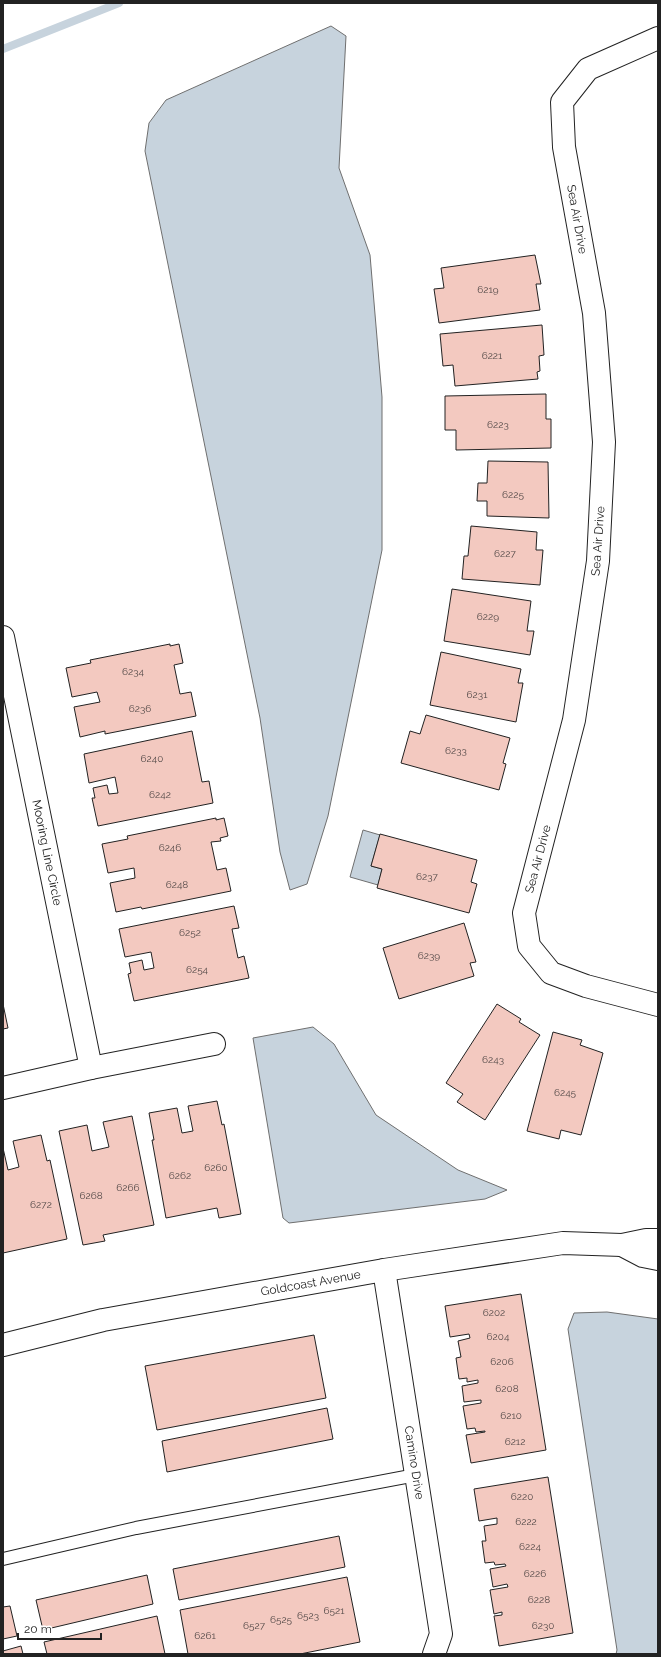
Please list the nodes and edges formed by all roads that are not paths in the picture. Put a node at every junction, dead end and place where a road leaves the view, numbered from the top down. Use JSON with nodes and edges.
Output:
{"nodes":[{"id":1,"x":658,"y":38,"type":"edge"},
{"id":2,"x":3,"y":638,"type":"edge"},
{"id":3,"x":8,"y":683,"type":"edge"},
{"id":4,"x":658,"y":1005,"type":"edge"},
{"id":5,"x":214,"y":1044,"type":"dead end"},
{"id":6,"x":91,"y":1068,"type":"junction"},
{"id":7,"x":3,"y":1088,"type":"edge"},
{"id":8,"x":658,"y":1240,"type":"edge"},
{"id":9,"x":622,"y":1245,"type":"junction"},
{"id":10,"x":658,"y":1259,"type":"edge"},
{"id":11,"x":384,"y":1270,"type":"junction"},
{"id":12,"x":3,"y":1345,"type":"edge"},
{"id":13,"x":416,"y":1475,"type":"junction"},
{"id":14,"x":3,"y":1560,"type":"edge"},
{"id":15,"x":434,"y":1654,"type":"edge"}],
"edges":[{"from":1,"to":4,"type":"street","name":"Sea Air Drive"},
{"from":2,"to":3,"type":"street","name":"Mooring Line Circle"},
{"from":3,"to":6,"type":"street","name":"Mooring Line Circle"},
{"from":5,"to":6,"type":"street"},
{"from":6,"to":7,"type":"street"},
{"from":8,"to":9,"type":"street","name":"Goldcoast Avenue"},
{"from":9,"to":10,"type":"street","name":"Goldcoast Avenue"},
{"from":9,"to":11,"type":"street","name":"Goldcoast Avenue"},
{"from":11,"to":12,"type":"street","name":"Goldcoast Avenue"},
{"from":11,"to":13,"type":"street","name":"Camino Drive"},
{"from":13,"to":14,"type":"lane"},
{"from":13,"to":15,"type":"street","name":"Camino Drive"}]}
